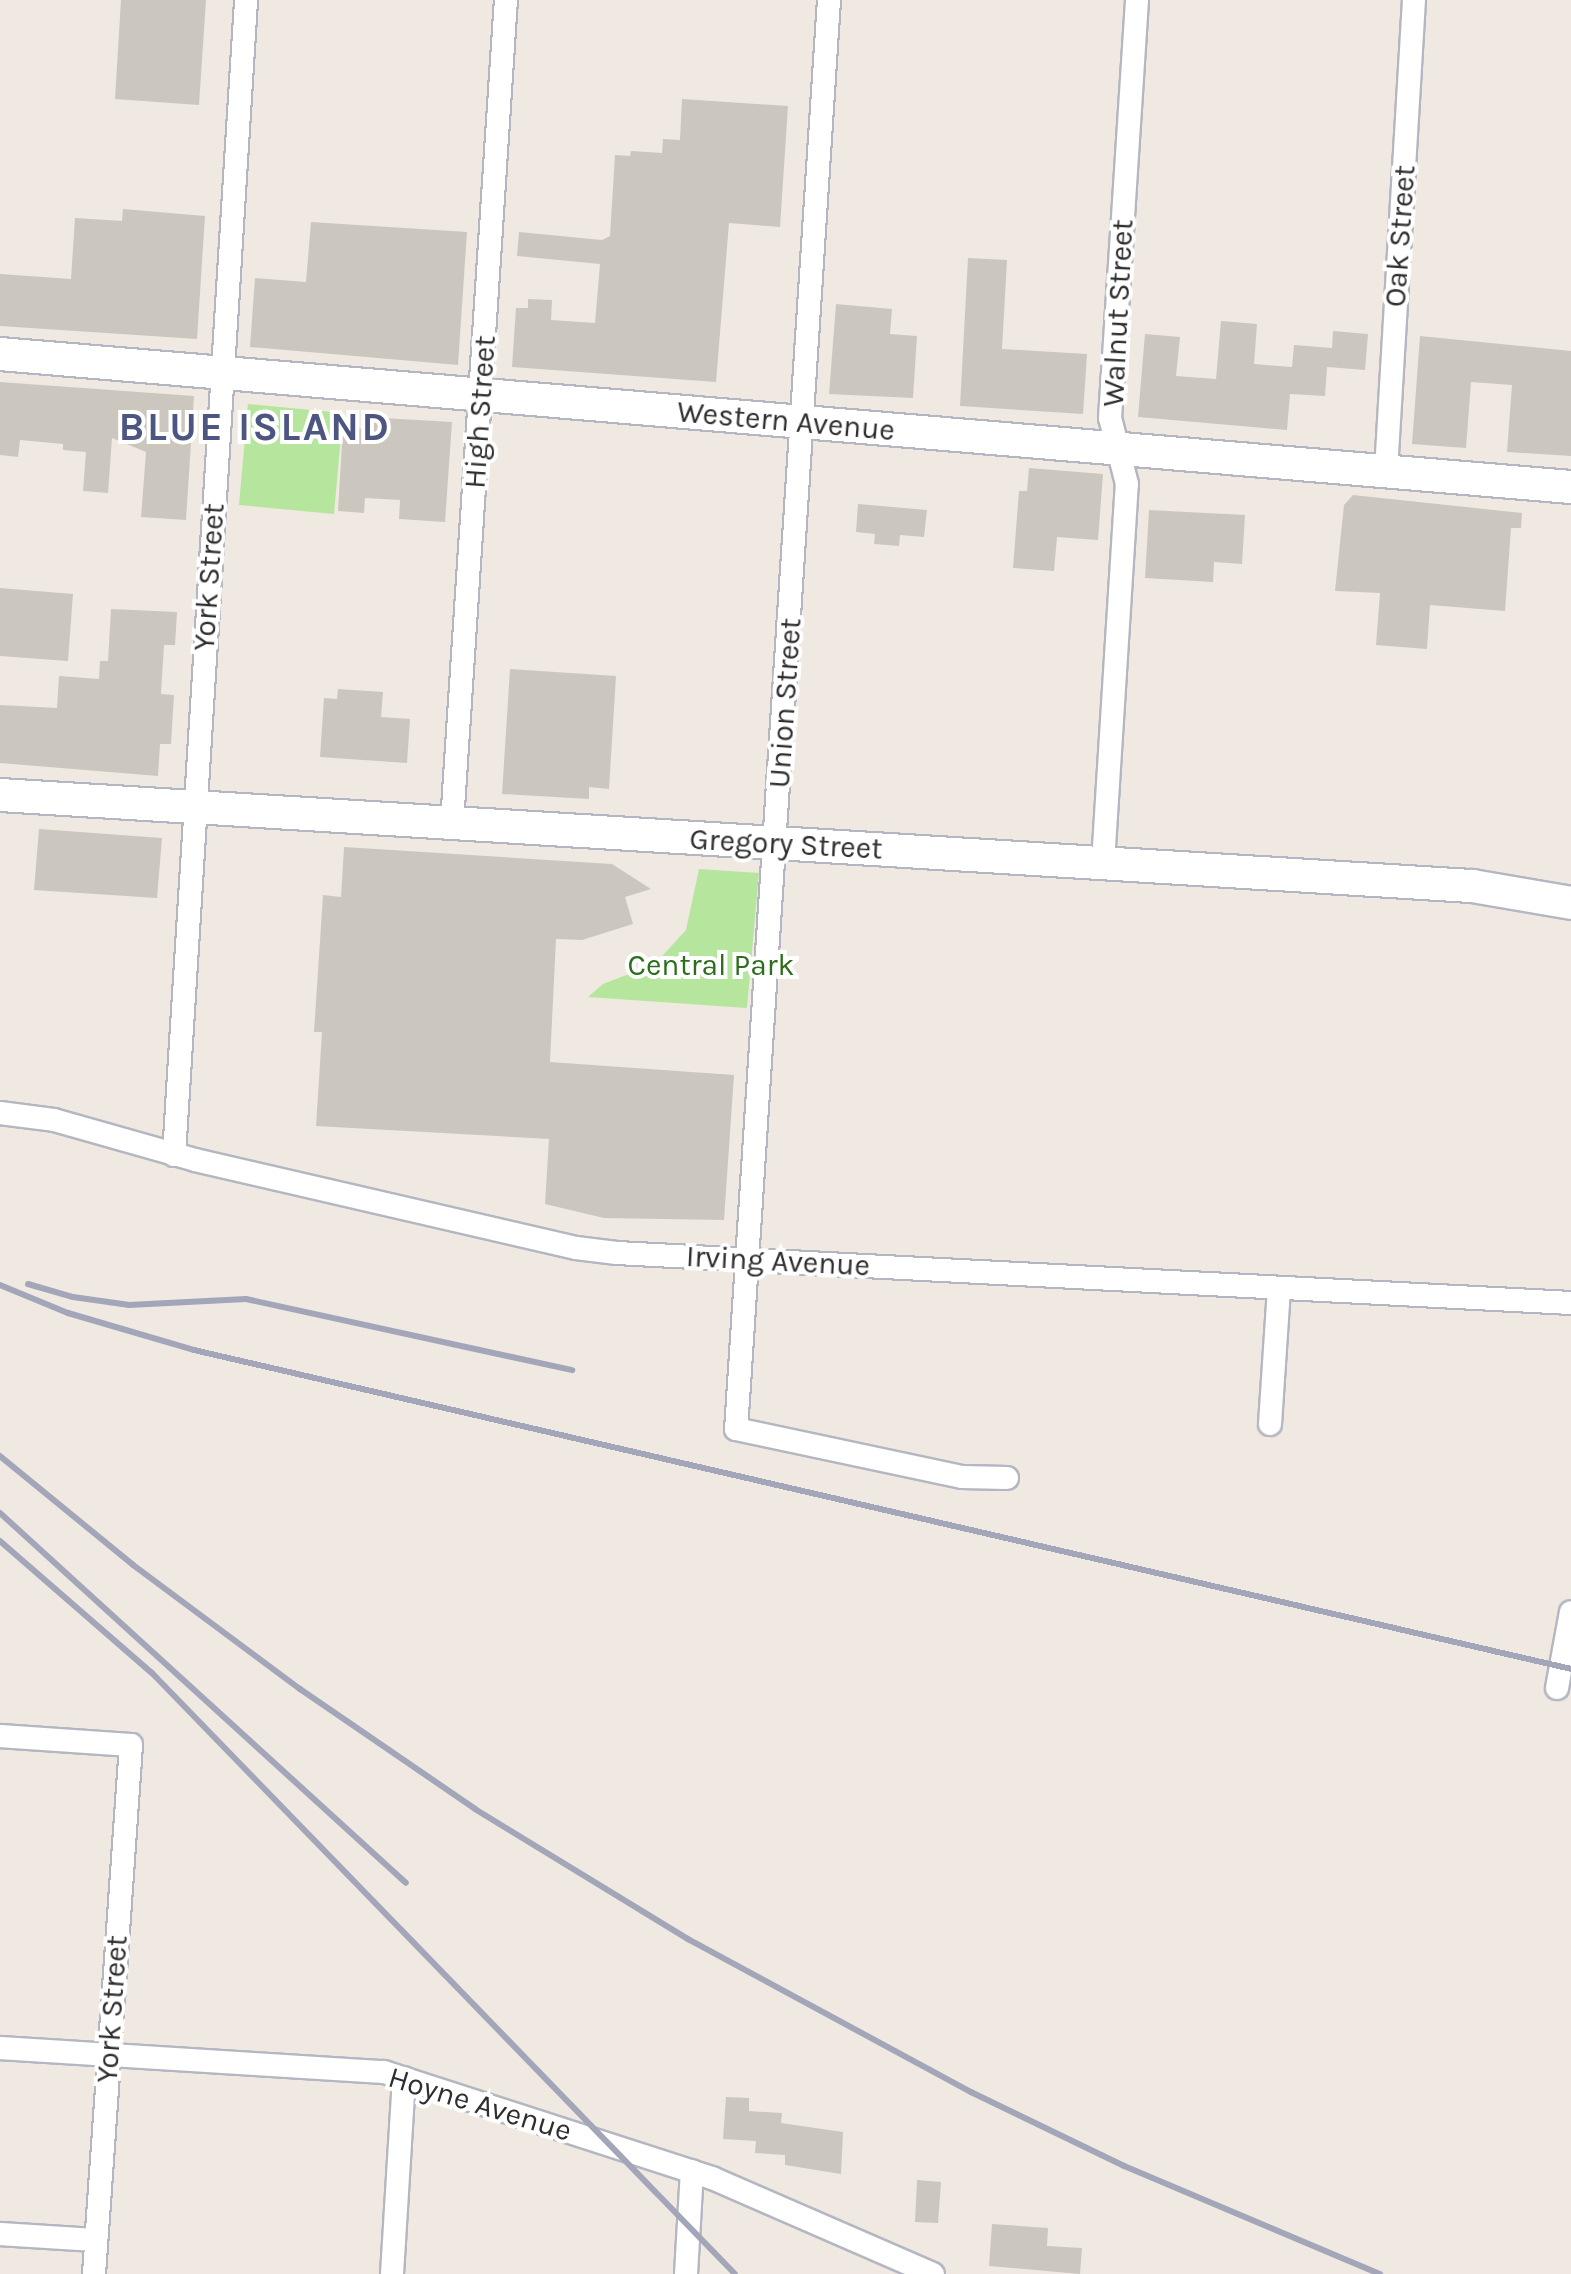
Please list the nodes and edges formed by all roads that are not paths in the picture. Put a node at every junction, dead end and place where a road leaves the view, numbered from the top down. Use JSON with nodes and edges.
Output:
{"nodes":[{"id":1,"x":246,"y":0,"type":"edge"},
{"id":2,"x":506,"y":0,"type":"edge"},
{"id":3,"x":830,"y":0,"type":"edge"},
{"id":4,"x":1137,"y":0,"type":"edge"},
{"id":5,"x":1414,"y":0,"type":"edge"},
{"id":6,"x":0,"y":354,"type":"edge"},
{"id":7,"x":223,"y":372,"type":"junction"},
{"id":8,"x":481,"y":395,"type":"junction"},
{"id":9,"x":803,"y":422,"type":"junction"},
{"id":10,"x":1120,"y":449,"type":"junction"},
{"id":11,"x":1386,"y":472,"type":"junction"},
{"id":12,"x":1571,"y":487,"type":"edge"},
{"id":13,"x":0,"y":796,"type":"edge"},
{"id":14,"x":194,"y":806,"type":"junction"},
{"id":15,"x":452,"y":823,"type":"junction"},
{"id":16,"x":775,"y":843,"type":"junction"},
{"id":17,"x":1104,"y":863,"type":"junction"},
{"id":18,"x":1571,"y":903,"type":"edge"},
{"id":19,"x":0,"y":1112,"type":"edge"},
{"id":20,"x":174,"y":1155,"type":"junction"},
{"id":21,"x":748,"y":1260,"type":"junction"},
{"id":22,"x":1279,"y":1288,"type":"junction"},
{"id":23,"x":1571,"y":1303,"type":"edge"},
{"id":24,"x":1270,"y":1424,"type":"dead end"},
{"id":25,"x":1007,"y":1478,"type":"dead end"},
{"id":26,"x":1571,"y":1612,"type":"edge"},
{"id":27,"x":1557,"y":1688,"type":"dead end"},
{"id":28,"x":0,"y":1736,"type":"edge"},
{"id":29,"x":0,"y":2048,"type":"edge"},
{"id":30,"x":109,"y":2055,"type":"junction"},
{"id":31,"x":404,"y":2078,"type":"junction"},
{"id":32,"x":692,"y":2172,"type":"junction"},
{"id":33,"x":0,"y":2234,"type":"edge"},
{"id":34,"x":96,"y":2240,"type":"junction"},
{"id":35,"x":94,"y":2274,"type":"edge"},
{"id":36,"x":392,"y":2274,"type":"edge"},
{"id":37,"x":686,"y":2274,"type":"edge"},
{"id":38,"x":934,"y":2274,"type":"edge"}],
"edges":[{"from":1,"to":7,"type":"street","name":"York Street"},
{"from":2,"to":8,"type":"street","name":"High Street"},
{"from":3,"to":9,"type":"street","name":"Union Street"},
{"from":4,"to":10,"type":"street","name":"Walnut Street"},
{"from":5,"to":11,"type":"street","name":"Oak Street"},
{"from":6,"to":7,"type":"main road","name":"Western Avenue"},
{"from":7,"to":8,"type":"main road","name":"Western Avenue"},
{"from":7,"to":14,"type":"street","name":"York Street"},
{"from":8,"to":9,"type":"main road","name":"Western Avenue"},
{"from":8,"to":15,"type":"street","name":"High Street"},
{"from":9,"to":10,"type":"main road","name":"Western Avenue"},
{"from":9,"to":16,"type":"street","name":"Union Street"},
{"from":10,"to":11,"type":"main road","name":"Western Avenue"},
{"from":10,"to":17,"type":"street","name":"Walnut Street"},
{"from":11,"to":12,"type":"main road","name":"Western Avenue"},
{"from":13,"to":14,"type":"main road","name":"Gregory Street"},
{"from":14,"to":15,"type":"main road","name":"Gregory Street"},
{"from":14,"to":20,"type":"street","name":"York Street"},
{"from":15,"to":16,"type":"main road","name":"Gregory Street"},
{"from":16,"to":17,"type":"main road","name":"Gregory Street"},
{"from":16,"to":21,"type":"street","name":"Union Street"},
{"from":17,"to":18,"type":"main road","name":"Gregory Street"},
{"from":19,"to":20,"type":"street","name":"Irving Avenue"},
{"from":20,"to":21,"type":"street","name":"Irving Avenue"},
{"from":21,"to":22,"type":"street","name":"Irving Avenue"},
{"from":21,"to":25,"type":"street","name":"Union Street"},
{"from":22,"to":23,"type":"street","name":"Irving Avenue"},
{"from":22,"to":24,"type":"street"},
{"from":26,"to":27,"type":"street"},
{"from":28,"to":30,"type":"street","name":"York Street"},
{"from":29,"to":30,"type":"street","name":"Hoyne Avenue"},
{"from":30,"to":31,"type":"street","name":"Hoyne Avenue"},
{"from":30,"to":34,"type":"street","name":"York Street"},
{"from":31,"to":32,"type":"street","name":"Hoyne Avenue"},
{"from":31,"to":36,"type":"street"},
{"from":32,"to":37,"type":"street"},
{"from":32,"to":38,"type":"street","name":"Hoyne Avenue"},
{"from":33,"to":34,"type":"street"},
{"from":34,"to":35,"type":"street","name":"York Street"}]}
